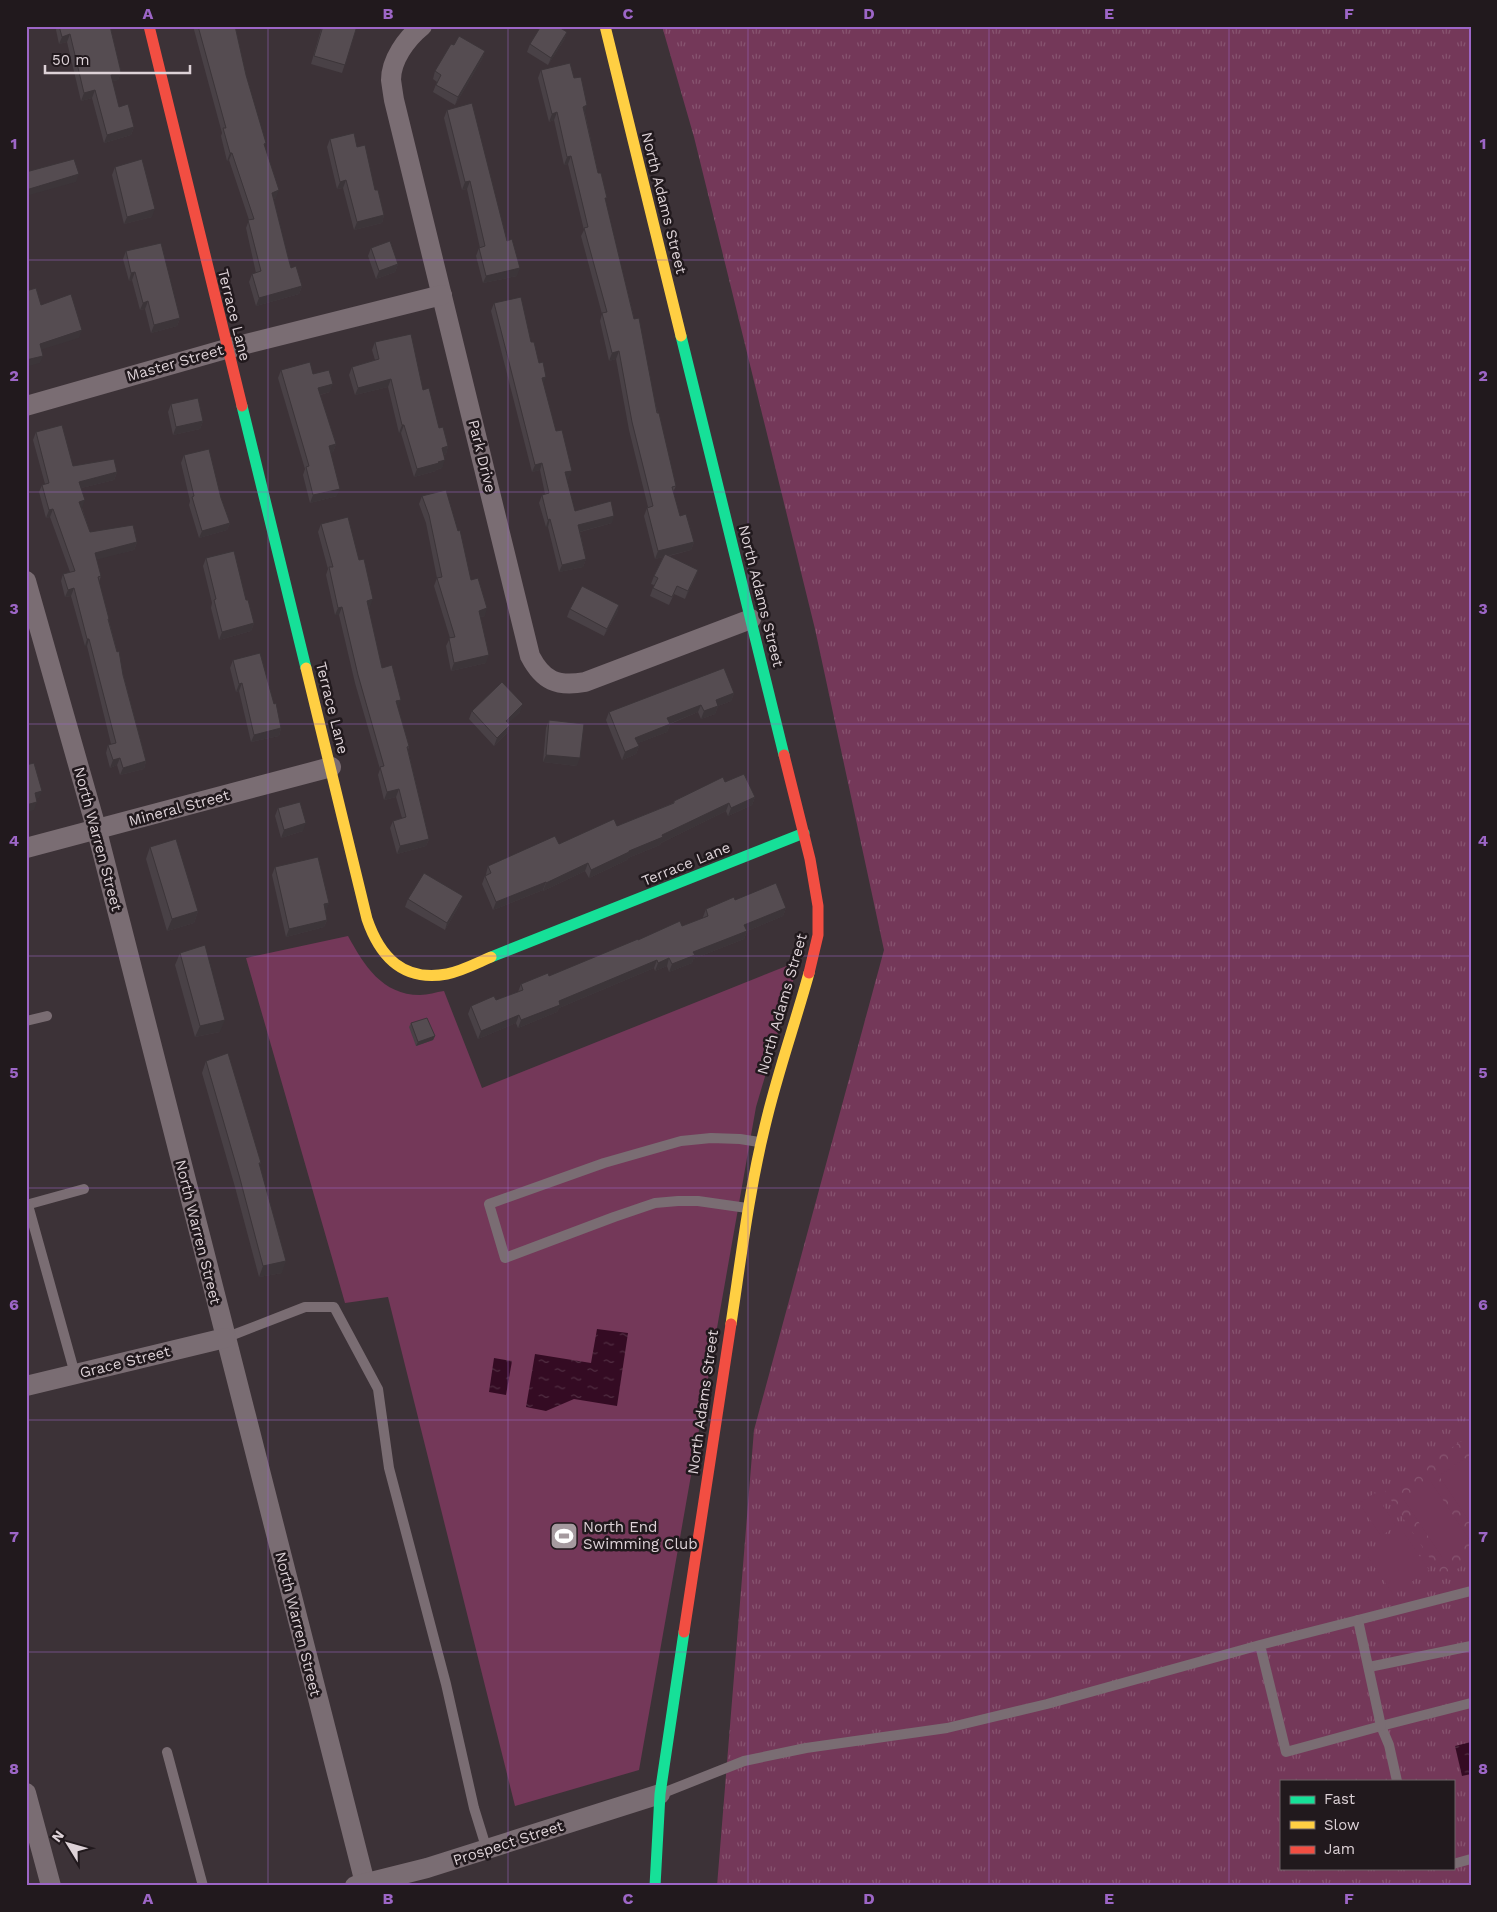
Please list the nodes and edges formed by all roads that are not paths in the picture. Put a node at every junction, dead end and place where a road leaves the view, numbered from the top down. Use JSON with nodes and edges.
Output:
{"nodes":[{"id":1,"x":149,"y":26,"type":"edge"},
{"id":2,"x":422,"y":26,"type":"edge"},
{"id":3,"x":605,"y":26,"type":"edge"},
{"id":4,"x":442,"y":295,"type":"junction"},
{"id":5,"x":226,"y":349,"type":"junction"},
{"id":6,"x":26,"y":406,"type":"edge"},
{"id":7,"x":26,"y":581,"type":"edge"},
{"id":8,"x":751,"y":619,"type":"junction"},
{"id":9,"x":331,"y":767,"type":"junction"},
{"id":10,"x":97,"y":831,"type":"junction"},
{"id":11,"x":804,"y":833,"type":"junction"},
{"id":12,"x":26,"y":848,"type":"edge"},
{"id":13,"x":47,"y":1016,"type":"dead end"},
{"id":14,"x":26,"y":1021,"type":"edge"},
{"id":15,"x":760,"y":1142,"type":"junction"},
{"id":16,"x":84,"y":1189,"type":"dead end"},
{"id":17,"x":27,"y":1205,"type":"edge"},
{"id":18,"x":748,"y":1209,"type":"junction"},
{"id":19,"x":225,"y":1338,"type":"junction"},
{"id":20,"x":75,"y":1374,"type":"junction"},
{"id":21,"x":26,"y":1386,"type":"edge"},
{"id":22,"x":1471,"y":1591,"type":"edge"},
{"id":23,"x":1358,"y":1620,"type":"junction"},
{"id":24,"x":1260,"y":1645,"type":"junction"},
{"id":25,"x":1471,"y":1646,"type":"edge"},
{"id":26,"x":1369,"y":1667,"type":"junction"},
{"id":27,"x":1471,"y":1703,"type":"edge"},
{"id":28,"x":1381,"y":1726,"type":"junction"},
{"id":29,"x":167,"y":1752,"type":"dead end"},
{"id":30,"x":1397,"y":1780,"type":"edge"},
{"id":31,"x":26,"y":1793,"type":"edge"},
{"id":32,"x":660,"y":1794,"type":"junction"},
{"id":33,"x":487,"y":1850,"type":"junction"},
{"id":34,"x":1471,"y":1859,"type":"edge"},
{"id":35,"x":1454,"y":1864,"type":"edge"},
{"id":36,"x":426,"y":1877,"type":"edge"},
{"id":37,"x":360,"y":1885,"type":"edge"},
{"id":38,"x":51,"y":1886,"type":"edge"},
{"id":39,"x":203,"y":1886,"type":"edge"},
{"id":40,"x":655,"y":1886,"type":"edge"}],
"edges":[{"from":1,"to":5,"type":"street","name":"Terrace Lane"},
{"from":2,"to":4,"type":"street","name":"Park Drive"},
{"from":3,"to":8,"type":"street","name":"North Adams Street"},
{"from":4,"to":5,"type":"street","name":"Master Street"},
{"from":4,"to":8,"type":"street","name":"Park Drive"},
{"from":5,"to":6,"type":"street","name":"Master Street"},
{"from":5,"to":9,"type":"street","name":"Terrace Lane"},
{"from":7,"to":10,"type":"street","name":"North Warren Street"},
{"from":8,"to":11,"type":"street","name":"North Adams Street"},
{"from":9,"to":10,"type":"street","name":"Mineral Street"},
{"from":9,"to":11,"type":"street","name":"Terrace Lane"},
{"from":10,"to":12,"type":"street","name":"Mineral Street"},
{"from":10,"to":19,"type":"street","name":"North Warren Street"},
{"from":11,"to":15,"type":"street","name":"North Adams Street"},
{"from":13,"to":14,"type":"lane"},
{"from":15,"to":18,"type":"street","name":"North Adams Street"},
{"from":15,"to":18,"type":"lane"},
{"from":16,"to":17,"type":"lane"},
{"from":17,"to":20,"type":"lane"},
{"from":18,"to":32,"type":"street","name":"North Adams Street"},
{"from":19,"to":20,"type":"street","name":"Grace Street"},
{"from":19,"to":33,"type":"lane"},
{"from":19,"to":37,"type":"street","name":"North Warren Street"},
{"from":20,"to":21,"type":"street","name":"Grace Street"},
{"from":22,"to":23,"type":"lane"},
{"from":23,"to":24,"type":"lane"},
{"from":23,"to":26,"type":"lane"},
{"from":24,"to":28,"type":"lane"},
{"from":24,"to":32,"type":"lane"},
{"from":25,"to":26,"type":"lane"},
{"from":26,"to":28,"type":"lane"},
{"from":27,"to":28,"type":"lane"},
{"from":28,"to":30,"type":"lane"},
{"from":29,"to":39,"type":"lane"},
{"from":31,"to":38,"type":"street"},
{"from":32,"to":33,"type":"street","name":"Prospect Street"},
{"from":32,"to":40,"type":"street","name":"North Adams Street"},
{"from":33,"to":36,"type":"street","name":"Prospect Street"},
{"from":34,"to":35,"type":"lane"},
{"from":36,"to":37,"type":"street","name":"Prospect Street"}]}
